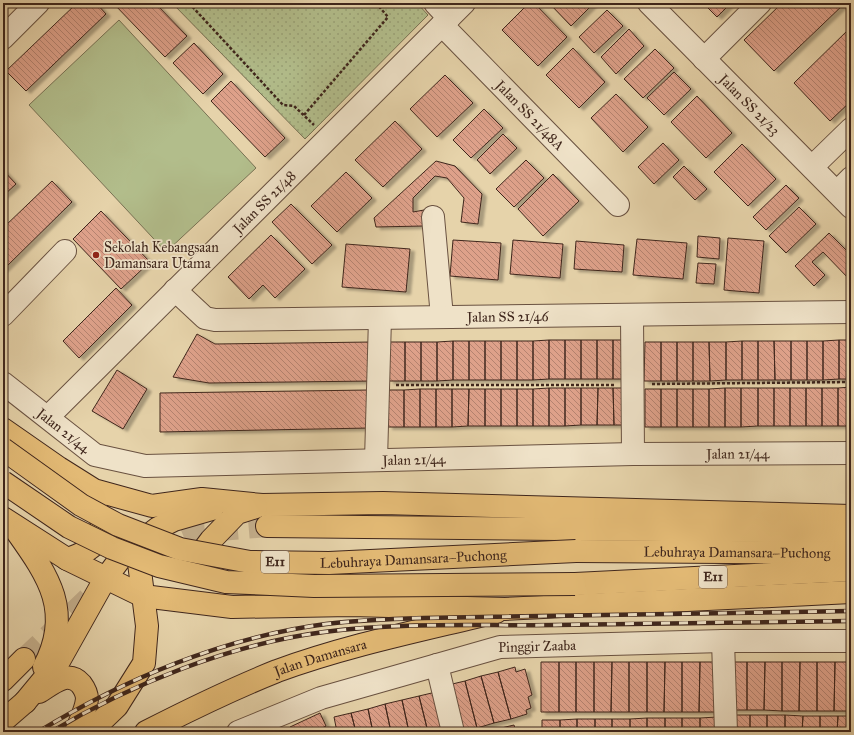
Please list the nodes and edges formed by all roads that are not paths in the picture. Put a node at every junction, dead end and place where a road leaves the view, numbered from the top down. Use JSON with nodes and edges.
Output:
{"nodes":[{"id":1,"x":38,"y":3,"type":"edge"},
{"id":2,"x":649,"y":3,"type":"edge"},
{"id":3,"x":760,"y":3,"type":"edge"},
{"id":4,"x":447,"y":12,"type":"edge"},
{"id":5,"x":3,"y":38,"type":"edge"},
{"id":6,"x":704,"y":58,"type":"junction"},
{"id":7,"x":851,"y":129,"type":"edge"},
{"id":8,"x":812,"y":167,"type":"junction"},
{"id":9,"x":846,"y":192,"type":"edge"},
{"id":10,"x":618,"y":205,"type":"dead end"},
{"id":11,"x":433,"y":217,"type":"dead end"},
{"id":12,"x":65,"y":251,"type":"dead end"},
{"id":13,"x":175,"y":290,"type":"junction"},
{"id":14,"x":851,"y":312,"type":"edge"},
{"id":15,"x":3,"y":315,"type":"edge"},
{"id":16,"x":632,"y":315,"type":"junction"},
{"id":17,"x":442,"y":317,"type":"junction"},
{"id":18,"x":380,"y":318,"type":"junction"},
{"id":19,"x":3,"y":383,"type":"edge"},
{"id":20,"x":48,"y":417,"type":"junction"},
{"id":21,"x":3,"y":429,"type":"edge"},
{"id":22,"x":3,"y":449,"type":"edge"},
{"id":23,"x":851,"y":453,"type":"edge"},
{"id":24,"x":633,"y":454,"type":"junction"},
{"id":25,"x":376,"y":460,"type":"junction"},
{"id":26,"x":59,"y":468,"type":"junction"},
{"id":27,"x":3,"y":482,"type":"edge"},
{"id":28,"x":94,"y":490,"type":"junction"},
{"id":29,"x":233,"y":503,"type":"junction"},
{"id":30,"x":262,"y":505,"type":"junction"},
{"id":31,"x":851,"y":516,"type":"edge"},
{"id":32,"x":6,"y":520,"type":"edge"},
{"id":33,"x":268,"y":526,"type":"tunnel mouth"},
{"id":34,"x":851,"y":532,"type":"edge"},
{"id":35,"x":133,"y":545,"type":"junction"},
{"id":36,"x":851,"y":553,"type":"edge"},
{"id":37,"x":67,"y":559,"type":"junction"},
{"id":38,"x":851,"y":570,"type":"edge"},
{"id":39,"x":105,"y":579,"type":"junction"},
{"id":40,"x":851,"y":592,"type":"edge"},
{"id":41,"x":143,"y":596,"type":"junction"},
{"id":42,"x":232,"y":606,"type":"junction"},
{"id":43,"x":505,"y":609,"type":"junction"},
{"id":44,"x":723,"y":641,"type":"junction"},
{"id":45,"x":851,"y":641,"type":"edge"},
{"id":46,"x":24,"y":659,"type":"tunnel mouth"},
{"id":47,"x":437,"y":665,"type":"junction"},
{"id":48,"x":3,"y":680,"type":"edge"},
{"id":49,"x":25,"y":702,"type":"junction"},
{"id":50,"x":3,"y":721,"type":"edge"},
{"id":51,"x":76,"y":732,"type":"edge"},
{"id":52,"x":90,"y":732,"type":"edge"},
{"id":53,"x":146,"y":732,"type":"edge"},
{"id":54,"x":238,"y":732,"type":"edge"},
{"id":55,"x":453,"y":732,"type":"edge"},
{"id":56,"x":726,"y":732,"type":"edge"}],
"edges":[{"from":1,"to":5,"type":"street"},
{"from":2,"to":6,"type":"street","name":"Jalan SS 21/23"},
{"from":3,"to":6,"type":"street"},
{"from":4,"to":10,"type":"street","name":"Jalan SS 21/48A"},
{"from":4,"to":13,"type":"street","name":"Jalan SS 21/48"},
{"from":6,"to":8,"type":"street","name":"Jalan SS 21/23"},
{"from":7,"to":8,"type":"street"},
{"from":8,"to":9,"type":"street","name":"Jalan SS 21/23"},
{"from":11,"to":17,"type":"street"},
{"from":12,"to":15,"type":"street"},
{"from":13,"to":18,"type":"street","name":"Jalan SS 21/46"},
{"from":13,"to":20,"type":"street","name":"Jalan SS 21/48"},
{"from":14,"to":16,"type":"street","name":"Jalan SS 21/46"},
{"from":16,"to":17,"type":"street","name":"Jalan SS 21/46"},
{"from":16,"to":24,"type":"street"},
{"from":17,"to":18,"type":"street","name":"Jalan SS 21/46"},
{"from":18,"to":25,"type":"street"},
{"from":19,"to":20,"type":"street","name":"Jalan 21/44"},
{"from":20,"to":25,"type":"street","name":"Jalan 21/44"},
{"from":21,"to":26,"type":"main road"},
{"from":22,"to":36,"type":"main road","name":"Lebuhraya Damansara–Puchong","number":"E11","bridge":true},
{"from":23,"to":24,"type":"street","name":"Jalan 21/44"},
{"from":24,"to":25,"type":"street","name":"Jalan 21/44"},
{"from":26,"to":28,"type":"main road"},
{"from":26,"to":37,"type":"main road"},
{"from":27,"to":38,"type":"main road","name":"Lebuhraya Damansara–Puchong","number":"E11","bridge":true},
{"from":28,"to":29,"type":"main road"},
{"from":28,"to":35,"type":"main road"},
{"from":29,"to":30,"type":"main road"},
{"from":29,"to":35,"type":"main road"},
{"from":30,"to":31,"type":"main road"},
{"from":30,"to":42,"type":"main road"},
{"from":32,"to":37,"type":"main road"},
{"from":32,"to":49,"type":"main road"},
{"from":33,"to":34,"type":"main road"},
{"from":35,"to":39,"type":"main road"},
{"from":35,"to":41,"type":"main road"},
{"from":37,"to":39,"type":"main road"},
{"from":39,"to":41,"type":"main road"},
{"from":39,"to":49,"type":"main road"},
{"from":40,"to":43,"type":"main road"},
{"from":41,"to":42,"type":"main road"},
{"from":41,"to":52,"type":"main road"},
{"from":42,"to":43,"type":"main road"},
{"from":43,"to":53,"type":"main road","name":"Jalan Damansara"},
{"from":44,"to":45,"type":"street","name":"Pinggir Zaaba"},
{"from":44,"to":47,"type":"street","name":"Pinggir Zaaba"},
{"from":44,"to":56,"type":"street"},
{"from":46,"to":48,"type":"main road"},
{"from":47,"to":54,"type":"street","name":"Pinggir Zaaba"},
{"from":47,"to":55,"type":"street"},
{"from":49,"to":50,"type":"main road"},
{"from":49,"to":51,"type":"main road"}]}
